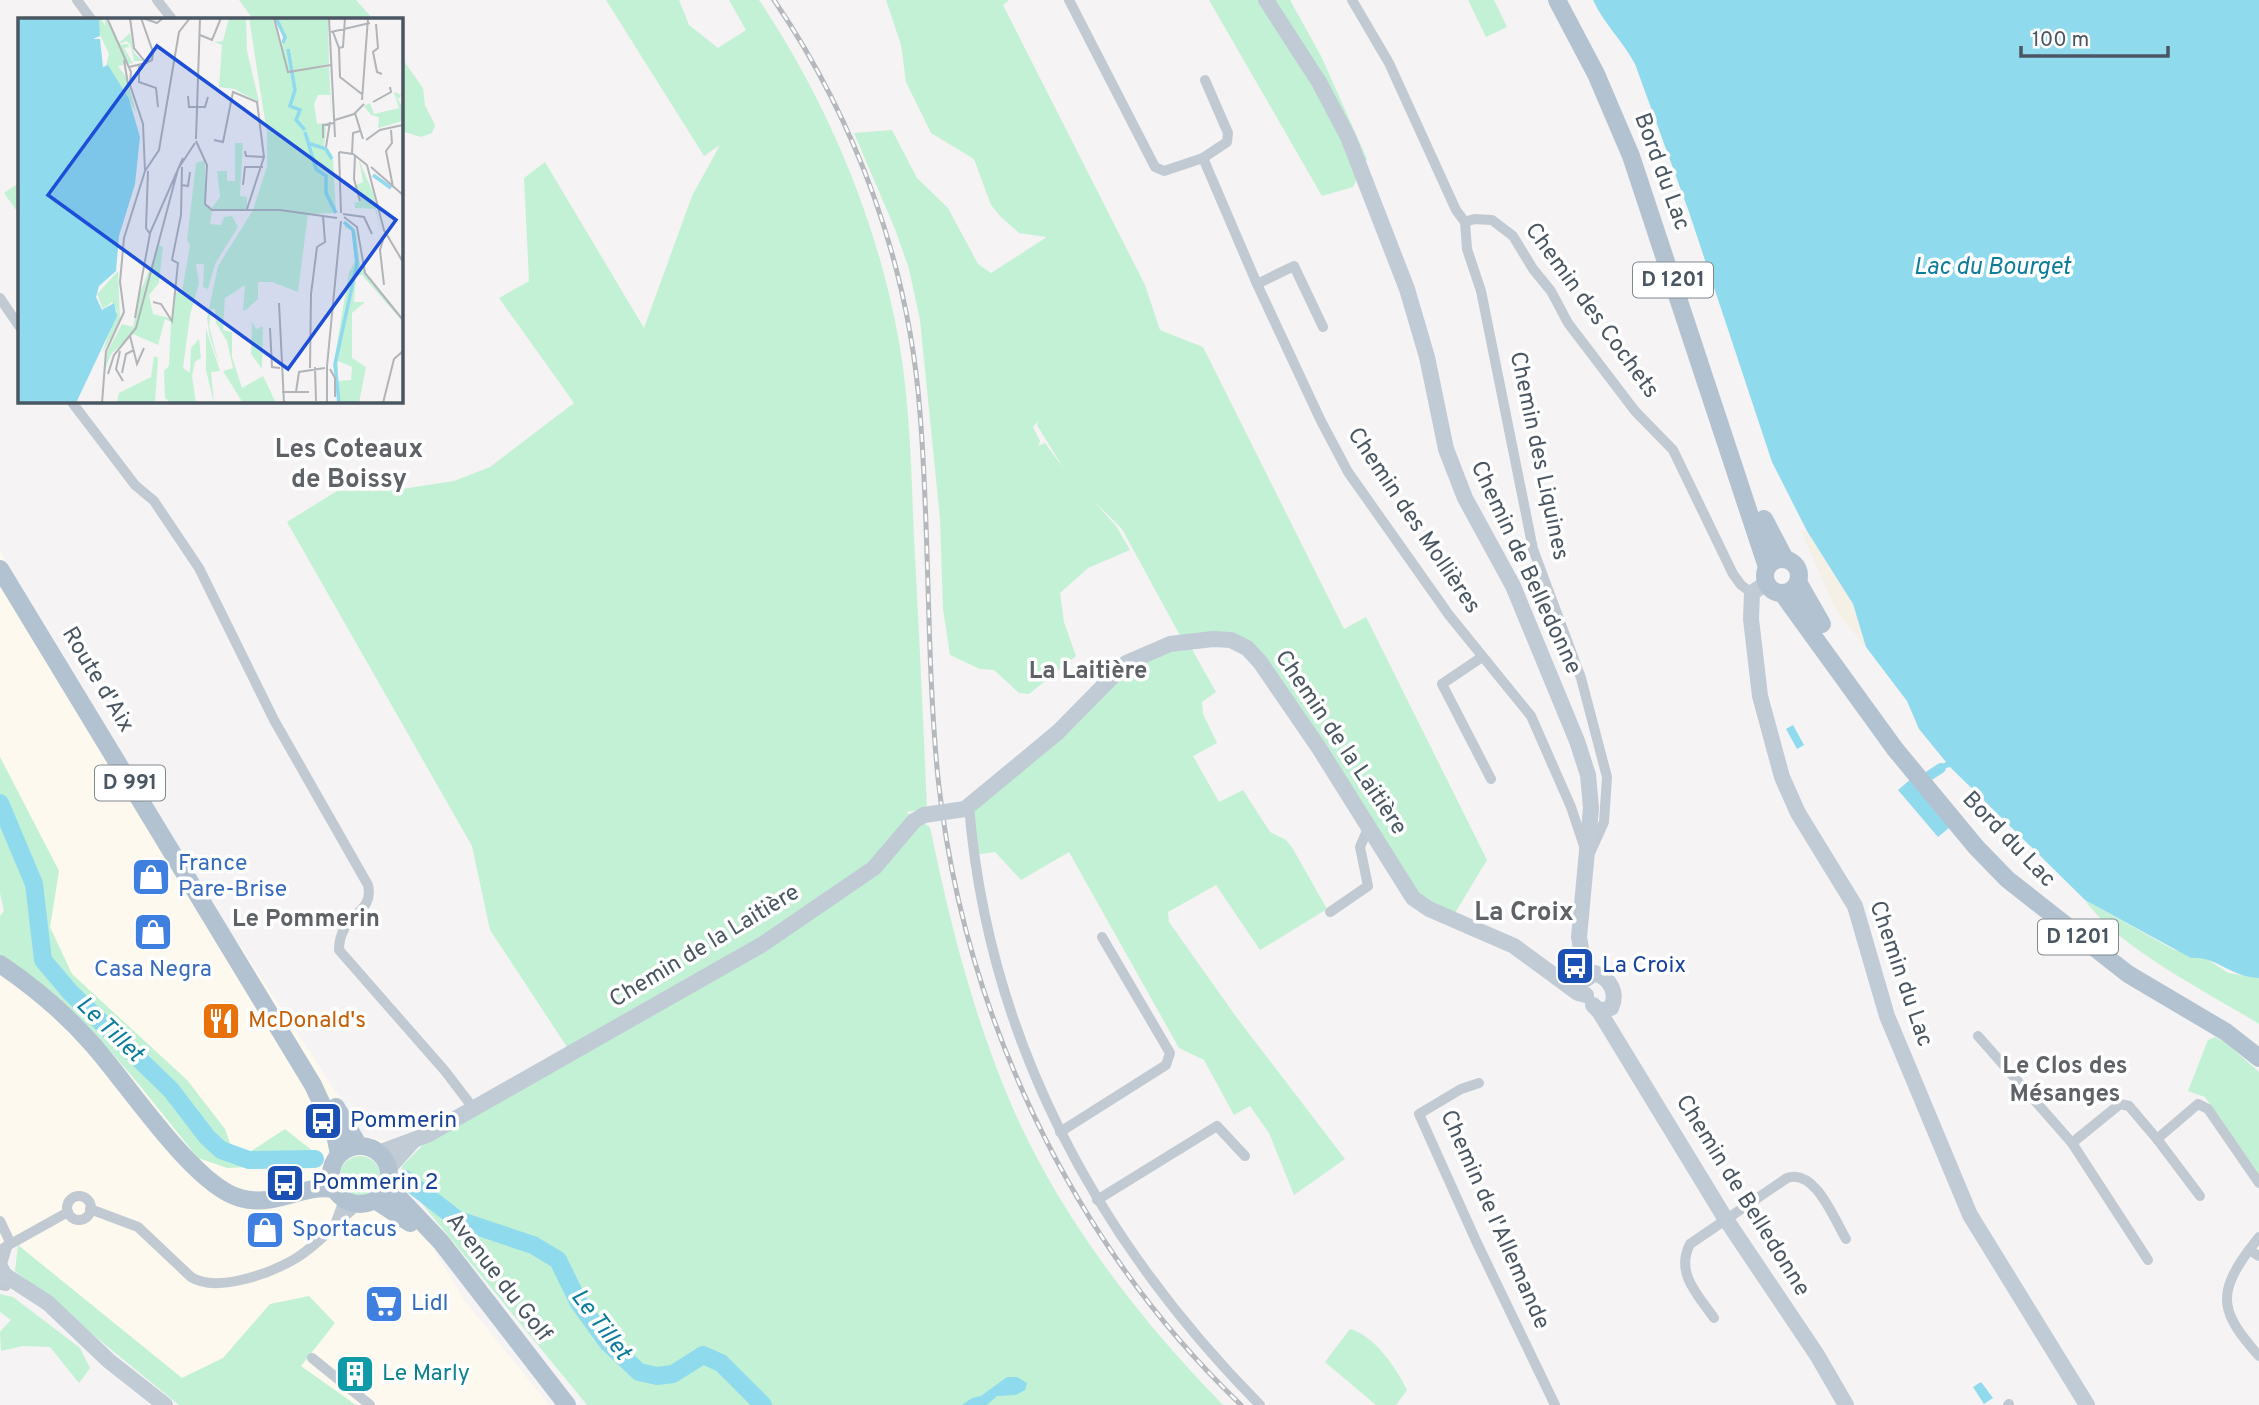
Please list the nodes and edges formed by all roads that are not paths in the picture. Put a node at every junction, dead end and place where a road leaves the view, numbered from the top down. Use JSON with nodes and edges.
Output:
{"nodes":[{"id":1,"x":77,"y":0,"type":"edge"},
{"id":2,"x":157,"y":0,"type":"edge"},
{"id":3,"x":1069,"y":0,"type":"edge"},
{"id":4,"x":1266,"y":0,"type":"edge"},
{"id":5,"x":1352,"y":0,"type":"edge"},
{"id":6,"x":1557,"y":0,"type":"edge"},
{"id":7,"x":1570,"y":0,"type":"edge"},
{"id":8,"x":90,"y":18,"type":"edge"},
{"id":9,"x":171,"y":18,"type":"edge"},
{"id":10,"x":1205,"y":80,"type":"dead end"},
{"id":11,"x":1203,"y":158,"type":"junction"},
{"id":12,"x":1465,"y":222,"type":"junction"},
{"id":13,"x":1257,"y":284,"type":"junction"},
{"id":14,"x":0,"y":298,"type":"edge"},
{"id":15,"x":18,"y":325,"type":"edge"},
{"id":16,"x":1323,"y":327,"type":"dead end"},
{"id":17,"x":72,"y":402,"type":"edge"},
{"id":18,"x":1785,"y":559,"type":"junction"},
{"id":19,"x":0,"y":569,"type":"edge"},
{"id":20,"x":1762,"y":581,"type":"junction"},
{"id":21,"x":1798,"y":582,"type":"junction"},
{"id":22,"x":1782,"y":593,"type":"junction"},
{"id":23,"x":1482,"y":657,"type":"junction"},
{"id":24,"x":1925,"y":778,"type":"junction"},
{"id":25,"x":1491,"y":779,"type":"dead end"},
{"id":26,"x":967,"y":807,"type":"junction"},
{"id":27,"x":1369,"y":826,"type":"junction"},
{"id":28,"x":1588,"y":858,"type":"junction"},
{"id":29,"x":1330,"y":912,"type":"dead end"},
{"id":30,"x":1102,"y":937,"type":"dead end"},
{"id":31,"x":0,"y":964,"type":"edge"},
{"id":32,"x":1588,"y":982,"type":"junction"},
{"id":33,"x":261,"y":997,"type":"junction"},
{"id":34,"x":1605,"y":1009,"type":"junction"},
{"id":35,"x":1978,"y":1036,"type":"dead end"},
{"id":36,"x":2259,"y":1042,"type":"edge"},
{"id":37,"x":2259,"y":1058,"type":"edge"},
{"id":38,"x":1479,"y":1083,"type":"dead end"},
{"id":39,"x":474,"y":1109,"type":"junction"},
{"id":40,"x":1060,"y":1132,"type":"junction"},
{"id":41,"x":2157,"y":1139,"type":"junction"},
{"id":42,"x":414,"y":1140,"type":"junction"},
{"id":43,"x":2072,"y":1143,"type":"junction"},
{"id":44,"x":359,"y":1146,"type":"junction"},
{"id":45,"x":378,"y":1153,"type":"junction"},
{"id":46,"x":1245,"y":1156,"type":"dead end"},
{"id":47,"x":335,"y":1162,"type":"junction"},
{"id":48,"x":388,"y":1177,"type":"junction"},
{"id":49,"x":2259,"y":1183,"type":"edge"},
{"id":50,"x":2200,"y":1196,"type":"dead end"},
{"id":51,"x":353,"y":1198,"type":"junction"},
{"id":52,"x":1097,"y":1200,"type":"junction"},
{"id":53,"x":255,"y":1201,"type":"junction"},
{"id":54,"x":90,"y":1209,"type":"junction"},
{"id":55,"x":68,"y":1212,"type":"junction"},
{"id":56,"x":1725,"y":1218,"type":"junction"},
{"id":57,"x":0,"y":1221,"type":"edge"},
{"id":58,"x":2259,"y":1237,"type":"edge"},
{"id":59,"x":1846,"y":1239,"type":"dead end"},
{"id":60,"x":9,"y":1242,"type":"junction"},
{"id":61,"x":0,"y":1250,"type":"edge"},
{"id":62,"x":2254,"y":1253,"type":"edge"},
{"id":63,"x":2148,"y":1260,"type":"dead end"},
{"id":64,"x":3,"y":1280,"type":"edge"},
{"id":65,"x":1714,"y":1318,"type":"dead end"},
{"id":66,"x":2259,"y":1356,"type":"edge"},
{"id":67,"x":312,"y":1358,"type":"dead end"},
{"id":68,"x":165,"y":1405,"type":"edge"},
{"id":69,"x":370,"y":1405,"type":"edge"},
{"id":70,"x":556,"y":1405,"type":"edge"},
{"id":71,"x":566,"y":1405,"type":"edge"},
{"id":72,"x":1259,"y":1405,"type":"edge"},
{"id":73,"x":1555,"y":1405,"type":"edge"},
{"id":74,"x":1846,"y":1405,"type":"edge"},
{"id":75,"x":2087,"y":1405,"type":"edge"}],
"edges":[{"from":1,"to":8,"type":"street"},
{"from":2,"to":9,"type":"street"},
{"from":3,"to":11,"type":"street"},
{"from":4,"to":28,"type":"main road","name":"Chemin de Belledonne"},
{"from":5,"to":12,"type":"street"},
{"from":6,"to":20,"type":"main road","name":"Bord du Lac","number":"D 1201"},
{"from":7,"to":18,"type":"main road","name":"Bord du Lac","number":"D 1201"},
{"from":10,"to":11,"type":"street"},
{"from":11,"to":13,"type":"street","name":"Chemin des Mollières"},
{"from":12,"to":20,"type":"street","name":"Chemin des Cochets"},
{"from":12,"to":28,"type":"street","name":"Chemin des Liquines"},
{"from":13,"to":16,"type":"street"},
{"from":13,"to":23,"type":"street","name":"Chemin des Mollières"},
{"from":14,"to":15,"type":"street"},
{"from":17,"to":39,"type":"street"},
{"from":18,"to":20,"type":"main road"},
{"from":18,"to":21,"type":"main road"},
{"from":19,"to":33,"type":"main road","name":"Route d'Aix","number":"D 991"},
{"from":20,"to":22,"type":"main road"},
{"from":20,"to":75,"type":"main road","name":"Chemin du Lac"},
{"from":21,"to":22,"type":"main road"},
{"from":21,"to":24,"type":"main road","name":"Bord du Lac","number":"D 1201"},
{"from":22,"to":24,"type":"main road","name":"Bord du Lac","number":"D 1201"},
{"from":23,"to":25,"type":"street"},
{"from":23,"to":28,"type":"street","name":"Chemin des Mollières"},
{"from":24,"to":36,"type":"main road","name":"Bord du Lac","number":"D 1201"},
{"from":24,"to":37,"type":"main road","name":"Bord du Lac","number":"D 1201"},
{"from":26,"to":27,"type":"main road","name":"Chemin de la Laitière"},
{"from":26,"to":39,"type":"main road","name":"Chemin de la Laitière","bridge":true},
{"from":26,"to":40,"type":"street"},
{"from":27,"to":29,"type":"street"},
{"from":27,"to":32,"type":"main road","name":"Chemin de la Laitière"},
{"from":28,"to":32,"type":"main road","name":"Chemin de Belledonne"},
{"from":30,"to":40,"type":"street"},
{"from":31,"to":53,"type":"main road"},
{"from":32,"to":34,"type":"main road"},
{"from":32,"to":34,"type":"main road","name":"Chemin de Belledonne"},
{"from":33,"to":44,"type":"main road","name":"Route d'Aix","number":"D 991"},
{"from":33,"to":47,"type":"main road","name":"Route d'Aix","number":"D 991"},
{"from":34,"to":56,"type":"main road","name":"Chemin de Belledonne"},
{"from":35,"to":43,"type":"street"},
{"from":38,"to":73,"type":"street","name":"Chemin de l'Allemande"},
{"from":39,"to":42,"type":"main road","name":"Chemin de la Laitière"},
{"from":40,"to":52,"type":"street"},
{"from":41,"to":43,"type":"street"},
{"from":41,"to":49,"type":"street"},
{"from":41,"to":50,"type":"street"},
{"from":42,"to":45,"type":"main road","name":"Chemin de la Laitière"},
{"from":42,"to":48,"type":"main road","name":"Chemin de la Laitière"},
{"from":43,"to":63,"type":"street"},
{"from":44,"to":45,"type":"main road"},
{"from":44,"to":47,"type":"main road"},
{"from":45,"to":48,"type":"main road","name":"Avenue du Golf"},
{"from":46,"to":52,"type":"street"},
{"from":47,"to":51,"type":"main road","name":"Route d'Aix"},
{"from":47,"to":53,"type":"main road"},
{"from":48,"to":51,"type":"main road"},
{"from":48,"to":71,"type":"main road","name":"Avenue du Golf"},
{"from":51,"to":53,"type":"main road"},
{"from":51,"to":54,"type":"street"},
{"from":51,"to":70,"type":"main road","name":"Avenue du Golf"},
{"from":52,"to":72,"type":"street"},
{"from":54,"to":55,"type":"street"},
{"from":54,"to":55,"type":"street"},
{"from":55,"to":60,"type":"street"},
{"from":56,"to":59,"type":"street"},
{"from":56,"to":65,"type":"street"},
{"from":56,"to":74,"type":"main road","name":"Chemin de Belledonne"},
{"from":57,"to":60,"type":"street"},
{"from":58,"to":62,"type":"street"},
{"from":60,"to":61,"type":"street"},
{"from":60,"to":64,"type":"street"},
{"from":62,"to":66,"type":"street"},
{"from":64,"to":68,"type":"main road"},
{"from":67,"to":69,"type":"street"}]}
